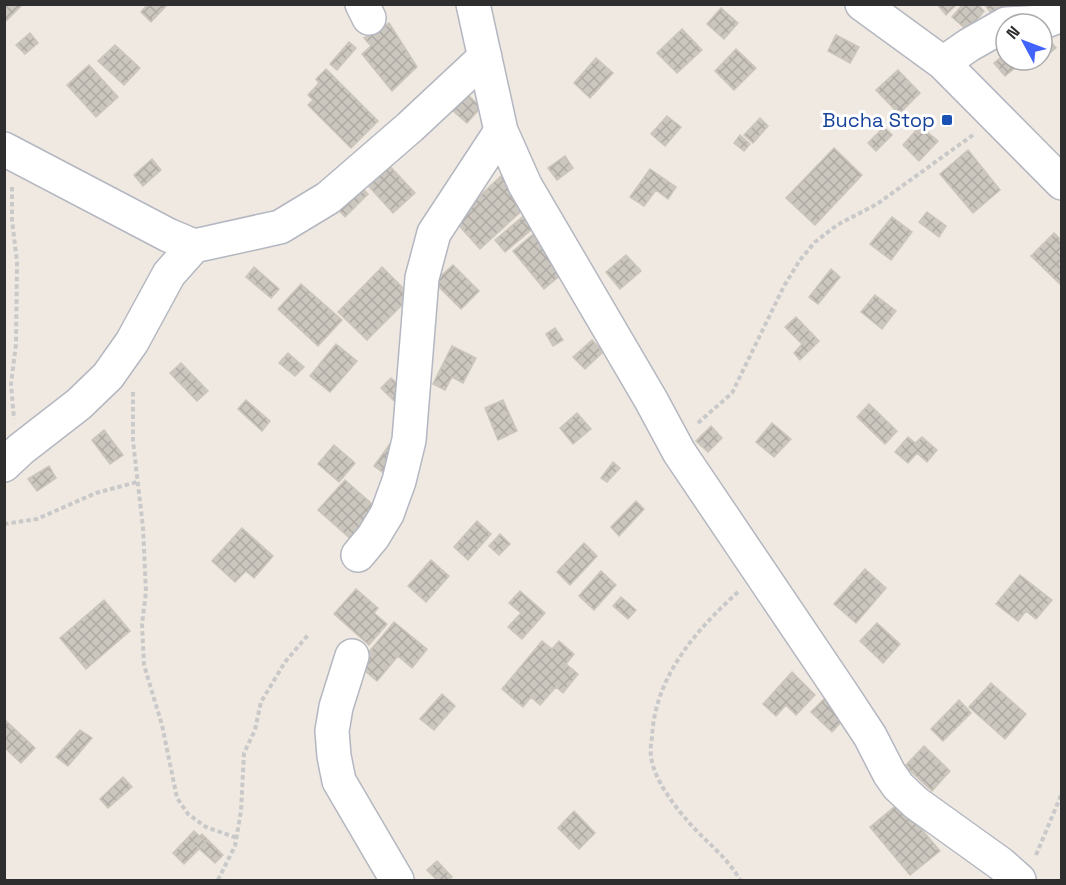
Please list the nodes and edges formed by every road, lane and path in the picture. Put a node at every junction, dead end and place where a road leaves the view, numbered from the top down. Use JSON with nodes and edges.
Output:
{"nodes":[{"id":1,"x":473,"y":4,"type":"edge"},
{"id":2,"x":862,"y":4,"type":"edge"},
{"id":3,"x":994,"y":31,"type":"edge"},
{"id":4,"x":485,"y":57,"type":"junction"},
{"id":5,"x":943,"y":63,"type":"junction"},
{"id":6,"x":998,"y":118,"type":"junction"},
{"id":7,"x":501,"y":131,"type":"junction"},
{"id":8,"x":13,"y":153,"type":"edge"},
{"id":9,"x":1062,"y":183,"type":"edge"},
{"id":10,"x":194,"y":246,"type":"junction"},
{"id":11,"x":132,"y":342,"type":"junction"},
{"id":12,"x":675,"y":443,"type":"junction"},
{"id":13,"x":13,"y":457,"type":"edge"},
{"id":14,"x":137,"y":482,"type":"junction"},
{"id":15,"x":4,"y":524,"type":"edge"},
{"id":16,"x":358,"y":555,"type":"dead end"},
{"id":17,"x":760,"y":571,"type":"junction"},
{"id":18,"x":308,"y":635,"type":"dead end"},
{"id":19,"x":352,"y":656,"type":"dead end"},
{"id":20,"x":1062,"y":793,"type":"edge"},
{"id":21,"x":237,"y":838,"type":"junction"},
{"id":22,"x":1027,"y":870,"type":"edge"},
{"id":23,"x":218,"y":880,"type":"edge"},
{"id":24,"x":397,"y":880,"type":"edge"},
{"id":25,"x":740,"y":880,"type":"edge"}],
"edges":[{"from":1,"to":4,"type":"street"},
{"from":2,"to":5,"type":"street"},
{"from":3,"to":5,"type":"street"},
{"from":4,"to":7,"type":"street"},
{"from":4,"to":10,"type":"street"},
{"from":5,"to":6,"type":"street"},
{"from":6,"to":9,"type":"street"},
{"from":6,"to":12,"type":"path"},
{"from":7,"to":12,"type":"street"},
{"from":7,"to":16,"type":"street"},
{"from":8,"to":10,"type":"street"},
{"from":8,"to":13,"type":"path"},
{"from":10,"to":11,"type":"street"},
{"from":11,"to":13,"type":"street"},
{"from":11,"to":14,"type":"path"},
{"from":12,"to":17,"type":"street"},
{"from":14,"to":15,"type":"path"},
{"from":14,"to":21,"type":"path"},
{"from":17,"to":22,"type":"street"},
{"from":17,"to":25,"type":"path"},
{"from":18,"to":21,"type":"path"},
{"from":19,"to":24,"type":"street"},
{"from":20,"to":22,"type":"path"},
{"from":21,"to":23,"type":"path"}]}
